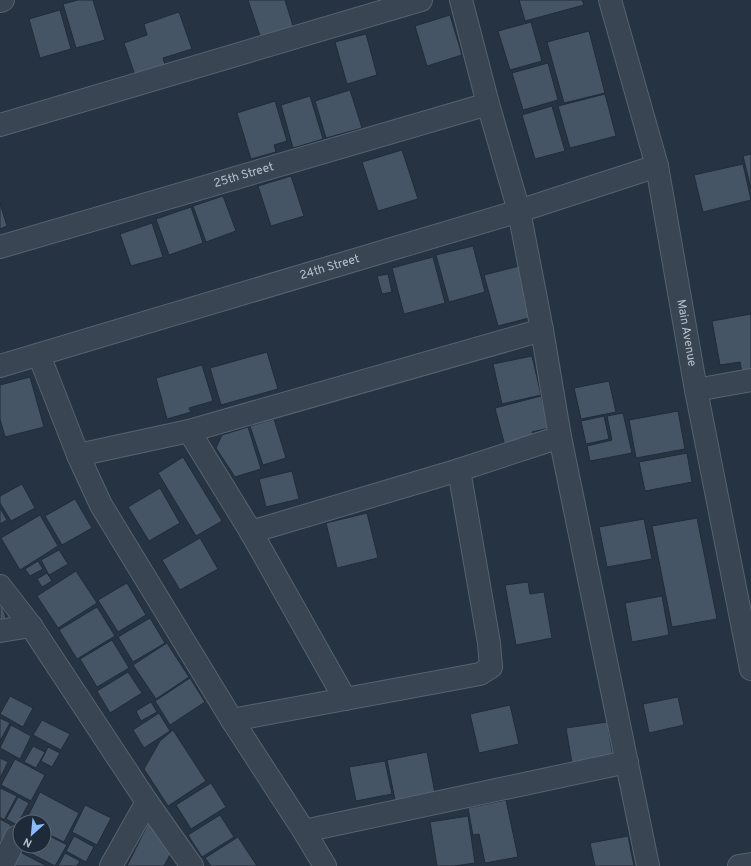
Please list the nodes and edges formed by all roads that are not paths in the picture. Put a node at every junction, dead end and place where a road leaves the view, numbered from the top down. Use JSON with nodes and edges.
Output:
{"nodes":[{"id":1,"x":421,"y":0,"type":"edge"},
{"id":2,"x":461,"y":0,"type":"edge"},
{"id":3,"x":610,"y":0,"type":"edge"},
{"id":4,"x":488,"y":104,"type":"junction"},
{"id":5,"x":0,"y":125,"type":"edge"},
{"id":6,"x":658,"y":166,"type":"junction"},
{"id":7,"x":519,"y":212,"type":"junction"},
{"id":8,"x":0,"y":247,"type":"edge"},
{"id":9,"x":542,"y":330,"type":"junction"},
{"id":10,"x":39,"y":355,"type":"junction"},
{"id":11,"x":0,"y":366,"type":"edge"},
{"id":12,"x":751,"y":380,"type":"edge"},
{"id":13,"x":696,"y":390,"type":"junction"},
{"id":14,"x":189,"y":431,"type":"junction"},
{"id":15,"x":560,"y":438,"type":"junction"},
{"id":16,"x":78,"y":455,"type":"junction"},
{"id":17,"x":459,"y":470,"type":"junction"},
{"id":18,"x":250,"y":532,"type":"junction"},
{"id":19,"x":0,"y":586,"type":"edge"},
{"id":20,"x":31,"y":626,"type":"junction"},
{"id":21,"x":0,"y":631,"type":"edge"},
{"id":22,"x":751,"y":669,"type":"edge"},
{"id":23,"x":344,"y":699,"type":"junction"},
{"id":24,"x":232,"y":720,"type":"junction"},
{"id":25,"x":627,"y":762,"type":"junction"},
{"id":26,"x":147,"y":802,"type":"junction"},
{"id":27,"x":304,"y":831,"type":"junction"},
{"id":28,"x":12,"y":845,"type":"edge"},
{"id":29,"x":751,"y":864,"type":"edge"},
{"id":30,"x":2,"y":866,"type":"edge"},
{"id":31,"x":111,"y":866,"type":"edge"},
{"id":32,"x":192,"y":866,"type":"edge"},
{"id":33,"x":325,"y":866,"type":"edge"},
{"id":34,"x":648,"y":866,"type":"edge"},
{"id":35,"x":739,"y":866,"type":"edge"}],
"edges":[{"from":1,"to":5,"type":"street"},
{"from":2,"to":4,"type":"street"},
{"from":3,"to":6,"type":"street","name":"Main Avenue"},
{"from":4,"to":7,"type":"street"},
{"from":4,"to":8,"type":"street","name":"25th Street"},
{"from":6,"to":7,"type":"street","name":"24th Street"},
{"from":6,"to":13,"type":"street","name":"Main Avenue"},
{"from":7,"to":9,"type":"street"},
{"from":7,"to":10,"type":"street","name":"24th Street"},
{"from":9,"to":14,"type":"street"},
{"from":9,"to":15,"type":"street"},
{"from":10,"to":11,"type":"street","name":"24th Street"},
{"from":10,"to":16,"type":"street"},
{"from":12,"to":13,"type":"street"},
{"from":13,"to":22,"type":"street","name":"Main Avenue"},
{"from":14,"to":16,"type":"street"},
{"from":14,"to":18,"type":"street"},
{"from":15,"to":17,"type":"street"},
{"from":15,"to":25,"type":"street"},
{"from":16,"to":24,"type":"street"},
{"from":17,"to":18,"type":"street"},
{"from":17,"to":23,"type":"street"},
{"from":18,"to":23,"type":"street"},
{"from":19,"to":20,"type":"street"},
{"from":20,"to":21,"type":"street"},
{"from":20,"to":26,"type":"street"},
{"from":23,"to":24,"type":"street"},
{"from":24,"to":27,"type":"street"},
{"from":25,"to":27,"type":"street"},
{"from":25,"to":34,"type":"street"},
{"from":26,"to":31,"type":"street"},
{"from":26,"to":32,"type":"street"},
{"from":27,"to":33,"type":"street"},
{"from":28,"to":30,"type":"street"},
{"from":29,"to":35,"type":"street"}]}
